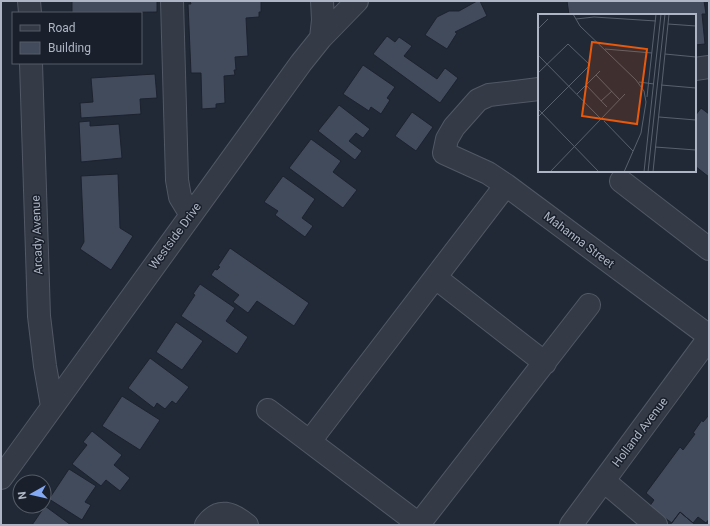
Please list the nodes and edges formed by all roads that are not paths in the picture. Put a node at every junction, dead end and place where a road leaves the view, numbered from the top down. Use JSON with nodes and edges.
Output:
{"nodes":[{"id":1,"x":29,"y":1,"type":"edge"},
{"id":2,"x":172,"y":1,"type":"edge"},
{"id":3,"x":322,"y":1,"type":"edge"},
{"id":4,"x":357,"y":1,"type":"edge"},
{"id":5,"x":30,"y":12,"type":"edge"},
{"id":6,"x":321,"y":38,"type":"junction"},
{"id":7,"x":31,"y":64,"type":"edge"},
{"id":8,"x":709,"y":67,"type":"edge"},
{"id":9,"x":696,"y":69,"type":"edge"},
{"id":10,"x":538,"y":89,"type":"edge"},
{"id":11,"x":621,"y":181,"type":"dead end"},
{"id":12,"x":506,"y":185,"type":"junction"},
{"id":13,"x":191,"y":215,"type":"junction"},
{"id":14,"x":709,"y":249,"type":"edge"},
{"id":15,"x":436,"y":278,"type":"junction"},
{"id":16,"x":589,"y":305,"type":"dead end"},
{"id":17,"x":709,"y":337,"type":"edge"},
{"id":18,"x":545,"y":362,"type":"junction"},
{"id":19,"x":52,"y":406,"type":"junction"},
{"id":20,"x":268,"y":410,"type":"dead end"},
{"id":21,"x":310,"y":442,"type":"junction"},
{"id":22,"x":1,"y":478,"type":"edge"},
{"id":23,"x":604,"y":481,"type":"junction"},
{"id":24,"x":239,"y":520,"type":"edge"},
{"id":25,"x":206,"y":525,"type":"edge"},
{"id":26,"x":419,"y":525,"type":"edge"},
{"id":27,"x":571,"y":525,"type":"edge"},
{"id":28,"x":656,"y":525,"type":"edge"}],
"edges":[{"from":1,"to":5,"type":"street"},
{"from":2,"to":13,"type":"street"},
{"from":3,"to":6,"type":"street"},
{"from":4,"to":6,"type":"street","name":"Westside Drive"},
{"from":6,"to":13,"type":"street","name":"Westside Drive"},
{"from":7,"to":19,"type":"street","name":"Arcady Avenue"},
{"from":8,"to":9,"type":"street"},
{"from":10,"to":12,"type":"street","name":"Mahanna Street"},
{"from":11,"to":14,"type":"street"},
{"from":12,"to":15,"type":"street"},
{"from":12,"to":17,"type":"street","name":"Mahanna Street"},
{"from":13,"to":19,"type":"street","name":"Westside Drive"},
{"from":15,"to":18,"type":"street"},
{"from":15,"to":21,"type":"street"},
{"from":16,"to":18,"type":"street"},
{"from":17,"to":23,"type":"street","name":"Holland Avenue"},
{"from":18,"to":26,"type":"street"},
{"from":19,"to":22,"type":"street","name":"Westside Drive"},
{"from":20,"to":21,"type":"street"},
{"from":21,"to":26,"type":"street"},
{"from":23,"to":27,"type":"street","name":"Holland Avenue"},
{"from":23,"to":28,"type":"street"},
{"from":24,"to":25,"type":"street"}]}
